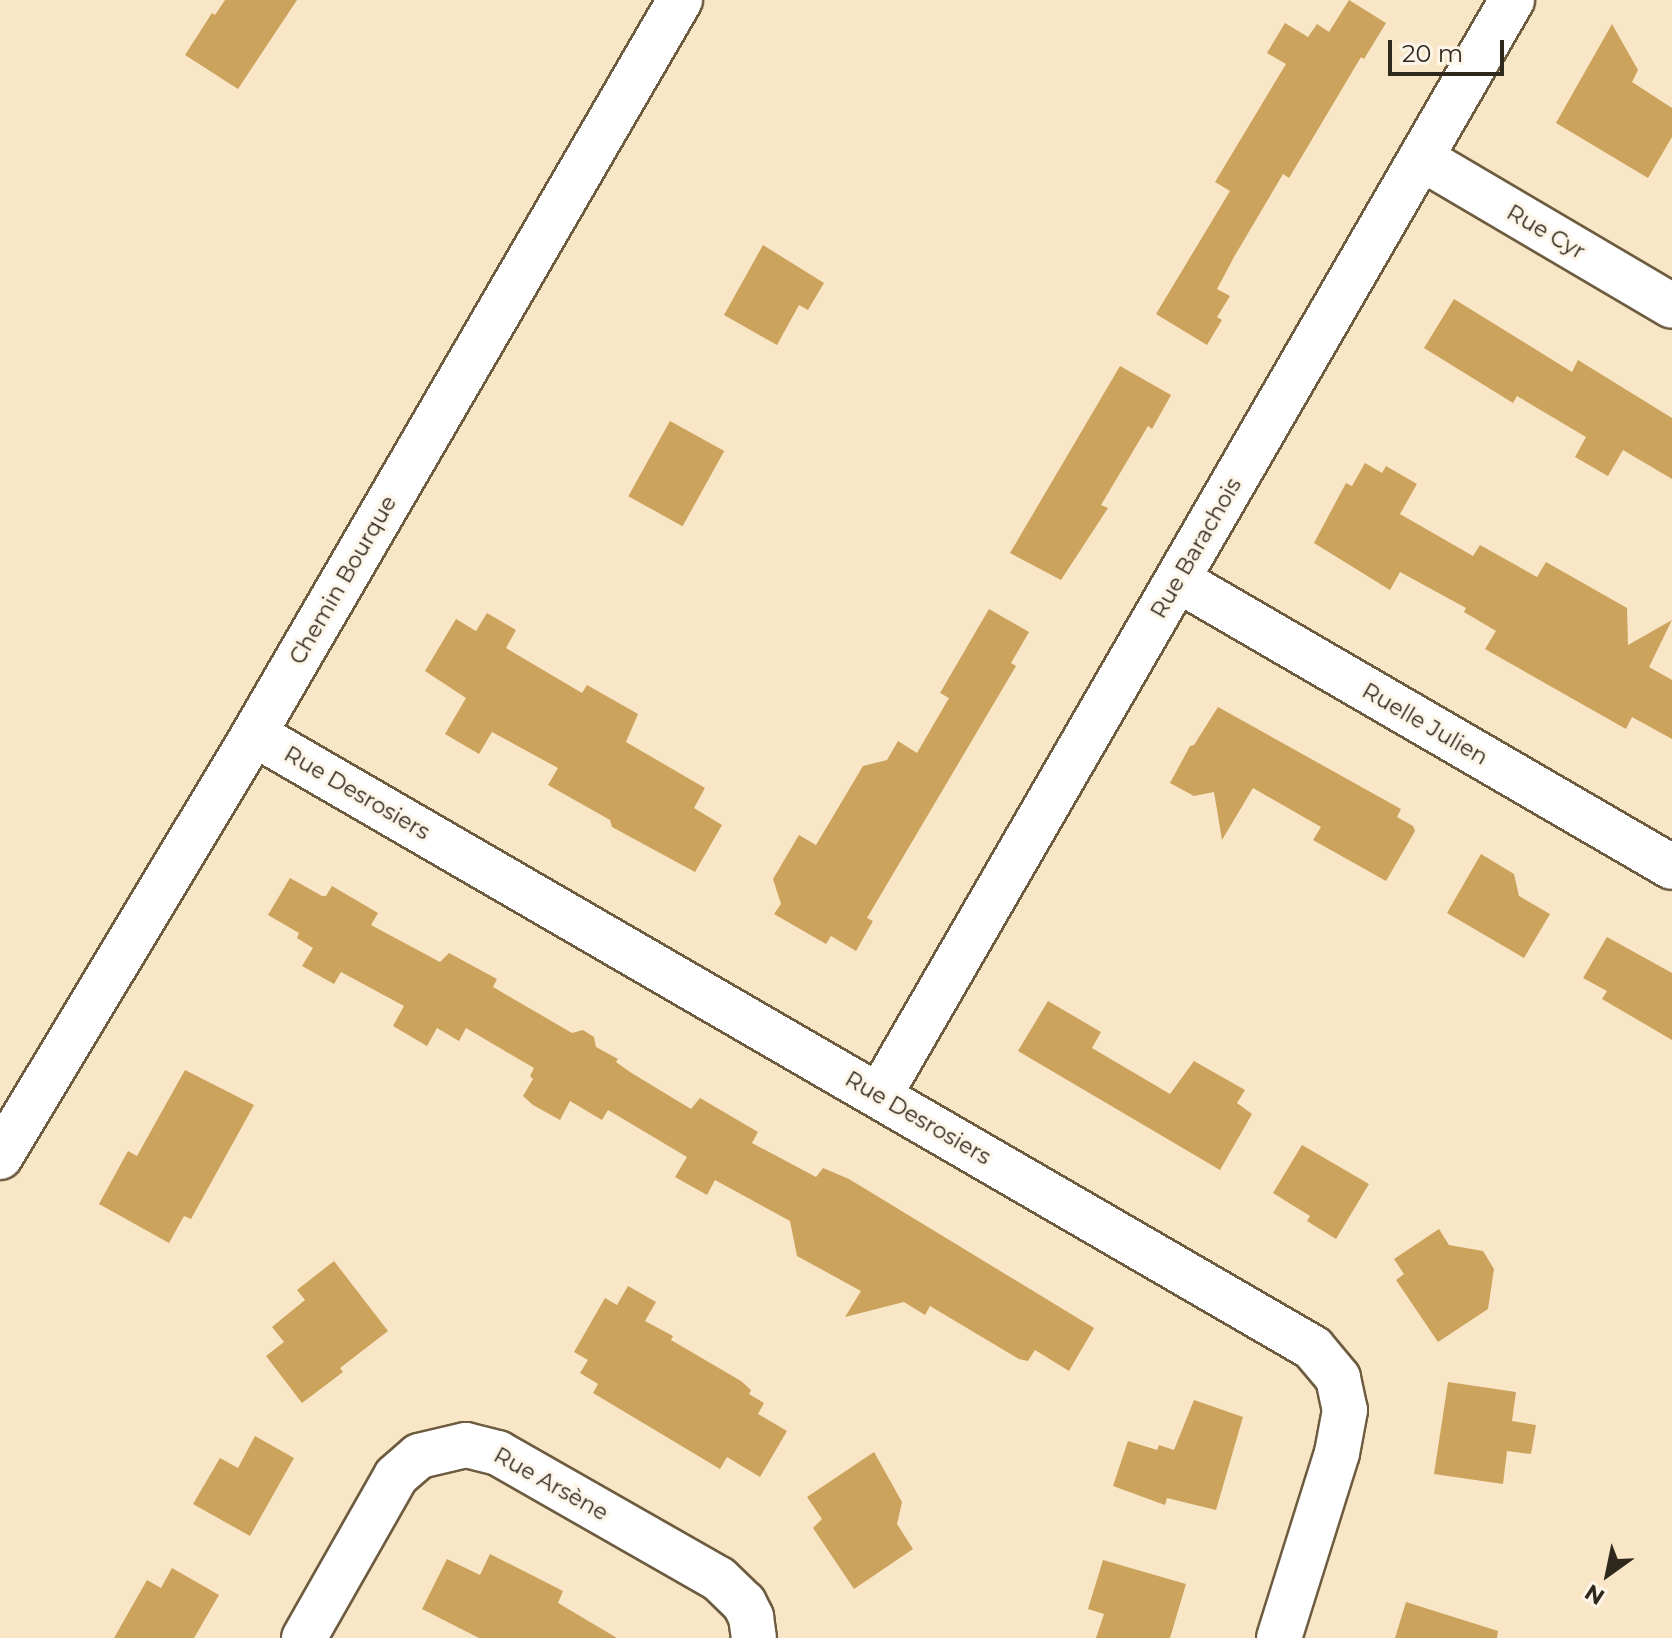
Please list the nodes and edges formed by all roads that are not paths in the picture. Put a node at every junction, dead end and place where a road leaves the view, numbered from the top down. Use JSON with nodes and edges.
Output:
{"nodes":[{"id":1,"x":680,"y":0,"type":"edge"},
{"id":2,"x":1512,"y":0,"type":"edge"},
{"id":3,"x":1421,"y":158,"type":"junction"},
{"id":4,"x":1672,"y":306,"type":"edge"},
{"id":5,"x":1178,"y":580,"type":"junction"},
{"id":6,"x":254,"y":734,"type":"junction"},
{"id":7,"x":1672,"y":867,"type":"edge"},
{"id":8,"x":879,"y":1096,"type":"junction"},
{"id":9,"x":0,"y":1157,"type":"edge"},
{"id":10,"x":304,"y":1638,"type":"edge"},
{"id":11,"x":754,"y":1638,"type":"edge"},
{"id":12,"x":1279,"y":1638,"type":"edge"}],
"edges":[{"from":1,"to":6,"type":"street","name":"Chemin Bourque"},
{"from":2,"to":3,"type":"street","name":"Rue Barachois"},
{"from":3,"to":4,"type":"street","name":"Rue Cyr"},
{"from":3,"to":5,"type":"street","name":"Rue Barachois"},
{"from":5,"to":7,"type":"street","name":"Ruelle Julien"},
{"from":5,"to":8,"type":"street","name":"Rue Barachois"},
{"from":6,"to":8,"type":"street","name":"Rue Desrosiers"},
{"from":6,"to":9,"type":"street","name":"Chemin Bourque"},
{"from":8,"to":12,"type":"street","name":"Rue Desrosiers"},
{"from":10,"to":11,"type":"street","name":"Rue Arsène"}]}
